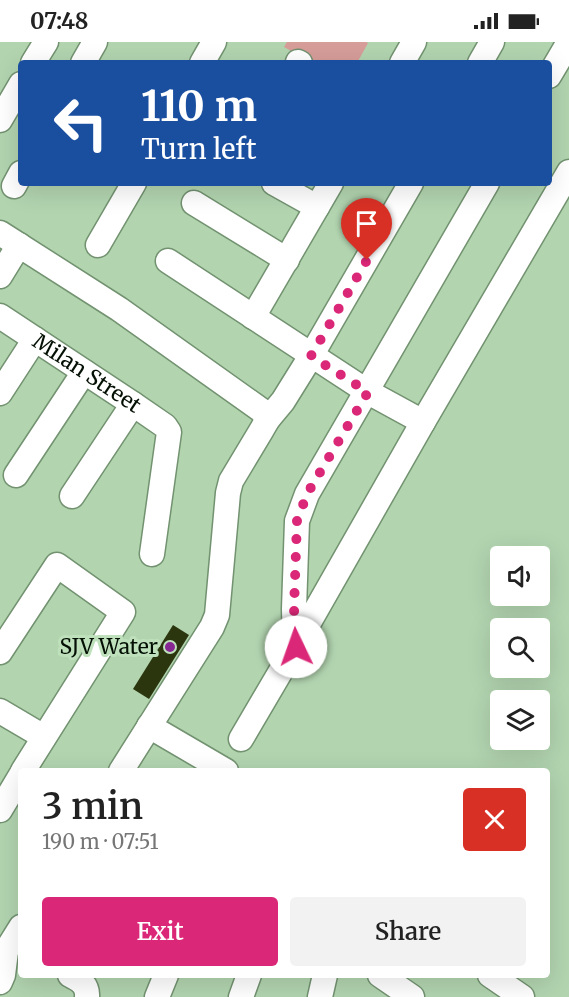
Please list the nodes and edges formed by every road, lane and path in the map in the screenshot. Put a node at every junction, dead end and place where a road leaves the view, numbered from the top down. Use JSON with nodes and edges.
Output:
{"nodes":[{"id":1,"x":46,"y":42,"type":"edge"},
{"id":2,"x":95,"y":42,"type":"edge"},
{"id":3,"x":214,"y":42,"type":"edge"},
{"id":4,"x":414,"y":42,"type":"edge"},
{"id":5,"x":492,"y":42,"type":"edge"},
{"id":6,"x":568,"y":42,"type":"edge"},
{"id":7,"x":35,"y":60,"type":"edge"},
{"id":8,"x":85,"y":60,"type":"edge"},
{"id":9,"x":204,"y":60,"type":"edge"},
{"id":10,"x":404,"y":60,"type":"edge"},
{"id":11,"x":482,"y":60,"type":"edge"},
{"id":12,"x":552,"y":71,"type":"edge"},
{"id":13,"x":18,"y":89,"type":"edge"},
{"id":14,"x":0,"y":120,"type":"edge"},
{"id":15,"x":569,"y":172,"type":"edge"},
{"id":16,"x":132,"y":186,"type":"edge"},
{"id":17,"x":279,"y":186,"type":"edge"},
{"id":18,"x":329,"y":186,"type":"edge"},
{"id":19,"x":409,"y":186,"type":"edge"},
{"id":20,"x":486,"y":186,"type":"edge"},
{"id":21,"x":194,"y":203,"type":"dead end"},
{"id":22,"x":317,"y":207,"type":"junction"},
{"id":23,"x":9,"y":239,"type":"edge"},
{"id":24,"x":98,"y":245,"type":"dead end"},
{"id":25,"x":287,"y":260,"type":"junction"},
{"id":26,"x":168,"y":261,"type":"dead end"},
{"id":27,"x":0,"y":276,"type":"edge"},
{"id":28,"x":0,"y":316,"type":"edge"},
{"id":29,"x":253,"y":317,"type":"junction"},
{"id":30,"x":35,"y":339,"type":"junction"},
{"id":31,"x":311,"y":356,"type":"junction"},
{"id":32,"x":84,"y":372,"type":"junction"},
{"id":33,"x":368,"y":392,"type":"junction"},
{"id":34,"x":0,"y":393,"type":"edge"},
{"id":35,"x":133,"y":404,"type":"junction"},
{"id":36,"x":268,"y":419,"type":"junction"},
{"id":37,"x":423,"y":422,"type":"junction"},
{"id":38,"x":16,"y":475,"type":"dead end"},
{"id":39,"x":72,"y":496,"type":"dead end"},
{"id":40,"x":152,"y":554,"type":"dead end"},
{"id":41,"x":296,"y":647,"type":"junction"},
{"id":42,"x":0,"y":652,"type":"edge"},
{"id":43,"x":0,"y":711,"type":"edge"},
{"id":44,"x":149,"y":726,"type":"junction"},
{"id":45,"x":44,"y":737,"type":"junction"},
{"id":46,"x":241,"y":739,"type":"dead end"},
{"id":47,"x":25,"y":768,"type":"edge"},
{"id":48,"x":123,"y":768,"type":"edge"},
{"id":49,"x":221,"y":768,"type":"edge"},
{"id":50,"x":18,"y":780,"type":"edge"},
{"id":51,"x":0,"y":810,"type":"edge"},
{"id":52,"x":12,"y":945,"type":"edge"},
{"id":53,"x":75,"y":978,"type":"edge"},
{"id":54,"x":164,"y":978,"type":"edge"},
{"id":55,"x":248,"y":978,"type":"edge"},
{"id":56,"x":324,"y":978,"type":"edge"},
{"id":57,"x":384,"y":978,"type":"edge"},
{"id":58,"x":494,"y":978,"type":"edge"},
{"id":59,"x":0,"y":982,"type":"edge"},
{"id":60,"x":87,"y":997,"type":"edge"},
{"id":61,"x":157,"y":997,"type":"edge"},
{"id":62,"x":241,"y":997,"type":"edge"},
{"id":63,"x":320,"y":997,"type":"edge"},
{"id":64,"x":412,"y":997,"type":"edge"},
{"id":65,"x":522,"y":997,"type":"edge"}],
"edges":[{"from":1,"to":7,"type":"street"},
{"from":2,"to":8,"type":"street"},
{"from":3,"to":9,"type":"street"},
{"from":4,"to":10,"type":"street"},
{"from":5,"to":11,"type":"street"},
{"from":6,"to":12,"type":"street"},
{"from":13,"to":14,"type":"street"},
{"from":15,"to":37,"type":"street"},
{"from":16,"to":24,"type":"street"},
{"from":17,"to":22,"type":"street"},
{"from":18,"to":22,"type":"street"},
{"from":19,"to":31,"type":"street"},
{"from":20,"to":33,"type":"street"},
{"from":21,"to":25,"type":"street"},
{"from":22,"to":25,"type":"street"},
{"from":23,"to":27,"type":"street"},
{"from":23,"to":36,"type":"street"},
{"from":25,"to":29,"type":"street"},
{"from":26,"to":29,"type":"street"},
{"from":28,"to":30,"type":"street","name":"Milan Street"},
{"from":29,"to":31,"type":"street"},
{"from":30,"to":32,"type":"street","name":"Milan Street"},
{"from":30,"to":34,"type":"street"},
{"from":31,"to":33,"type":"street"},
{"from":31,"to":36,"type":"street"},
{"from":32,"to":35,"type":"street","name":"Milan Street"},
{"from":32,"to":38,"type":"street"},
{"from":33,"to":37,"type":"street"},
{"from":33,"to":41,"type":"street"},
{"from":35,"to":39,"type":"street"},
{"from":35,"to":40,"type":"street","name":"Milan Street"},
{"from":36,"to":44,"type":"street"},
{"from":37,"to":41,"type":"street"},
{"from":41,"to":46,"type":"street"},
{"from":42,"to":45,"type":"street"},
{"from":43,"to":45,"type":"street"},
{"from":44,"to":48,"type":"street"},
{"from":44,"to":49,"type":"street"},
{"from":45,"to":47,"type":"street"},
{"from":50,"to":51,"type":"street"},
{"from":52,"to":59,"type":"street"},
{"from":53,"to":60,"type":"street"},
{"from":54,"to":61,"type":"street"},
{"from":55,"to":62,"type":"street"},
{"from":56,"to":63,"type":"street"},
{"from":57,"to":64,"type":"street"},
{"from":58,"to":65,"type":"street"}]}
